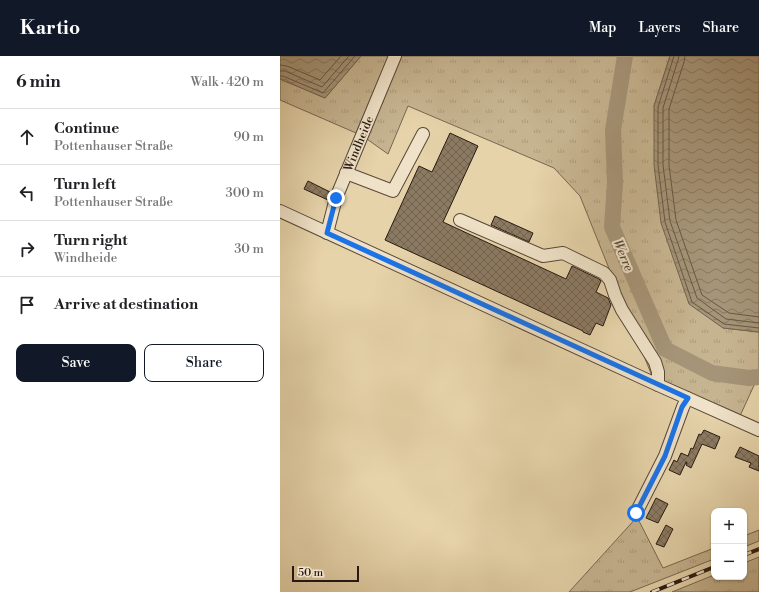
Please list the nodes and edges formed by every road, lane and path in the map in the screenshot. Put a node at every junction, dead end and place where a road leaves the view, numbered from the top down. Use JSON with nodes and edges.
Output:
{"nodes":[{"id":1,"x":395,"y":56,"type":"edge"},
{"id":2,"x":423,"y":134,"type":"dead end"},
{"id":3,"x":346,"y":173,"type":"junction"},
{"id":4,"x":280,"y":211,"type":"edge"},
{"id":5,"x":460,"y":220,"type":"dead end"},
{"id":6,"x":327,"y":233,"type":"junction"},
{"id":7,"x":658,"y":385,"type":"junction"},
{"id":8,"x":688,"y":398,"type":"junction"},
{"id":9,"x":759,"y":430,"type":"edge"},
{"id":10,"x":636,"y":513,"type":"dead end"}],
"edges":[{"from":1,"to":3,"type":"street","name":"Windheide"},
{"from":2,"to":3,"type":"street"},
{"from":3,"to":6,"type":"street","name":"Windheide"},
{"from":4,"to":6,"type":"street"},
{"from":5,"to":7,"type":"street"},
{"from":6,"to":7,"type":"street"},
{"from":7,"to":8,"type":"street"},
{"from":8,"to":9,"type":"street"},
{"from":8,"to":10,"type":"street"}]}
